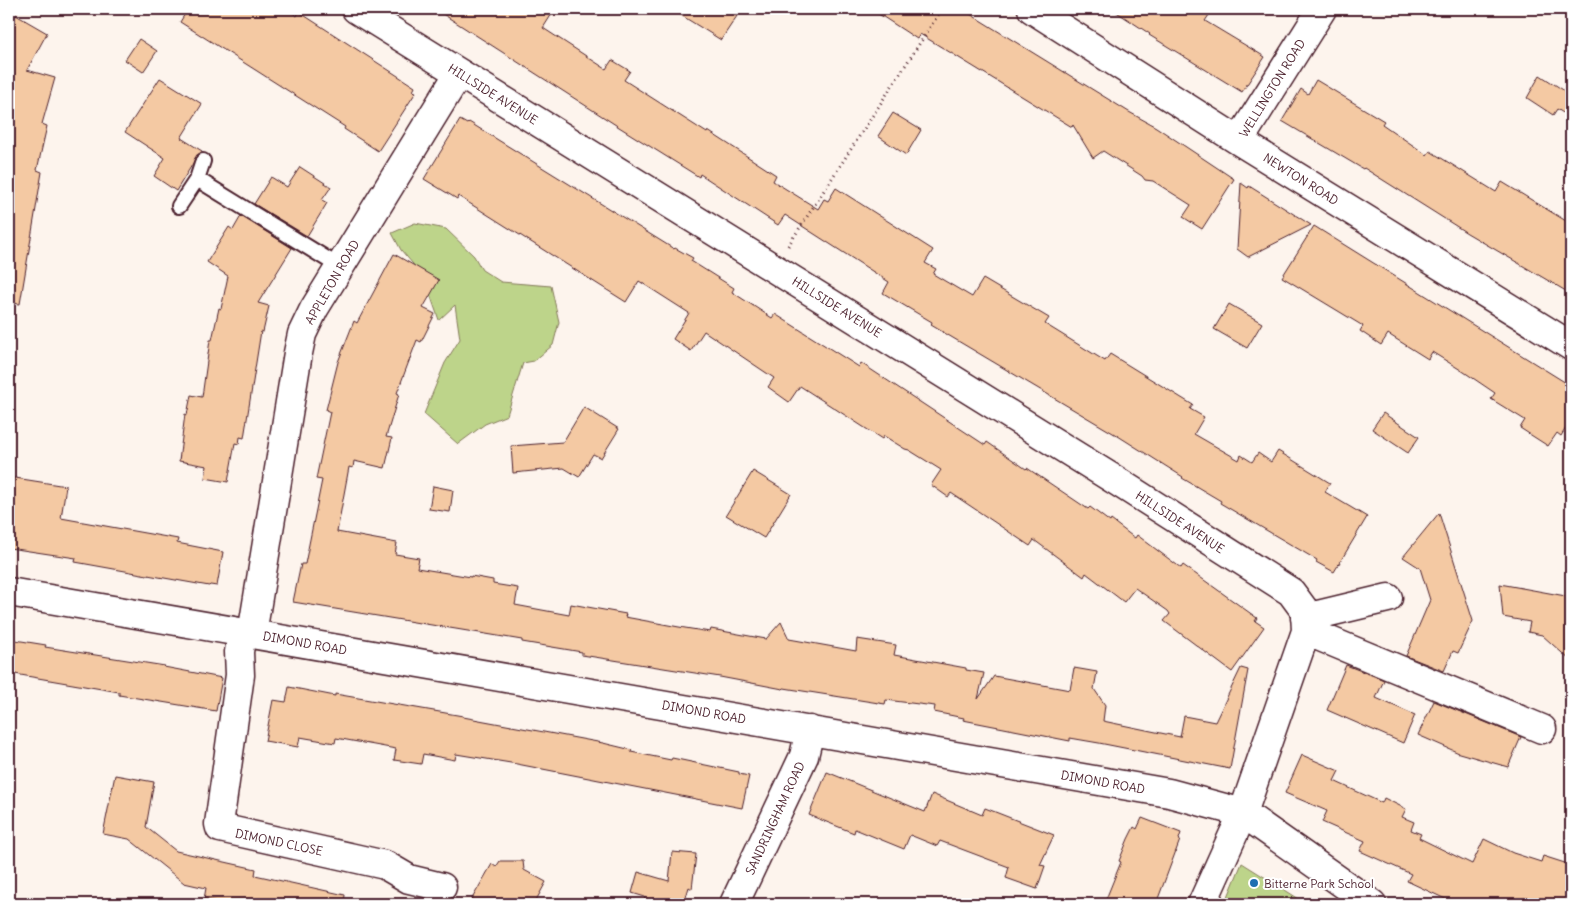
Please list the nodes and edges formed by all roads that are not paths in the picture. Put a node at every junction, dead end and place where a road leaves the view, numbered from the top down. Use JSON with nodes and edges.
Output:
{"nodes":[{"id":1,"x":356,"y":9,"type":"edge"},
{"id":2,"x":1032,"y":9,"type":"edge"},
{"id":3,"x":1322,"y":9,"type":"edge"},
{"id":4,"x":459,"y":73,"type":"junction"},
{"id":5,"x":1239,"y":141,"type":"junction"},
{"id":6,"x":203,"y":162,"type":"dead end"},
{"id":7,"x":197,"y":179,"type":"junction"},
{"id":8,"x":179,"y":206,"type":"dead end"},
{"id":9,"x":340,"y":267,"type":"junction"},
{"id":10,"x":1571,"y":346,"type":"edge"},
{"id":11,"x":9,"y":592,"type":"edge"},
{"id":12,"x":1388,"y":598,"type":"dead end"},
{"id":13,"x":1306,"y":624,"type":"junction"},
{"id":14,"x":247,"y":633,"type":"junction"},
{"id":15,"x":1542,"y":729,"type":"dead end"},
{"id":16,"x":810,"y":730,"type":"junction"},
{"id":17,"x":1242,"y":813,"type":"junction"},
{"id":18,"x":442,"y":887,"type":"dead end"},
{"id":19,"x":734,"y":904,"type":"edge"},
{"id":20,"x":1202,"y":904,"type":"edge"},
{"id":21,"x":1372,"y":904,"type":"edge"}],
"edges":[{"from":1,"to":4,"type":"street","name":"HILLSIDE AVENUE"},
{"from":2,"to":5,"type":"street","name":"NEWTON ROAD"},
{"from":3,"to":5,"type":"street","name":"WELLINGTON ROAD"},
{"from":4,"to":9,"type":"street","name":"APPLETON ROAD"},
{"from":4,"to":13,"type":"street","name":"HILLSIDE AVENUE"},
{"from":5,"to":10,"type":"street","name":"NEWTON ROAD"},
{"from":6,"to":7,"type":"lane"},
{"from":7,"to":8,"type":"lane"},
{"from":7,"to":9,"type":"lane"},
{"from":9,"to":14,"type":"street","name":"APPLETON ROAD"},
{"from":11,"to":14,"type":"street","name":"DIMOND ROAD"},
{"from":12,"to":13,"type":"street"},
{"from":13,"to":15,"type":"street"},
{"from":13,"to":17,"type":"street"},
{"from":14,"to":16,"type":"street","name":"DIMOND ROAD"},
{"from":14,"to":18,"type":"street","name":"DIMOND CLOSE"},
{"from":16,"to":17,"type":"street","name":"DIMOND ROAD"},
{"from":16,"to":19,"type":"street","name":"SANDRINGHAM ROAD"},
{"from":17,"to":20,"type":"street"},
{"from":17,"to":21,"type":"street","name":"DIMOND ROAD"}]}
